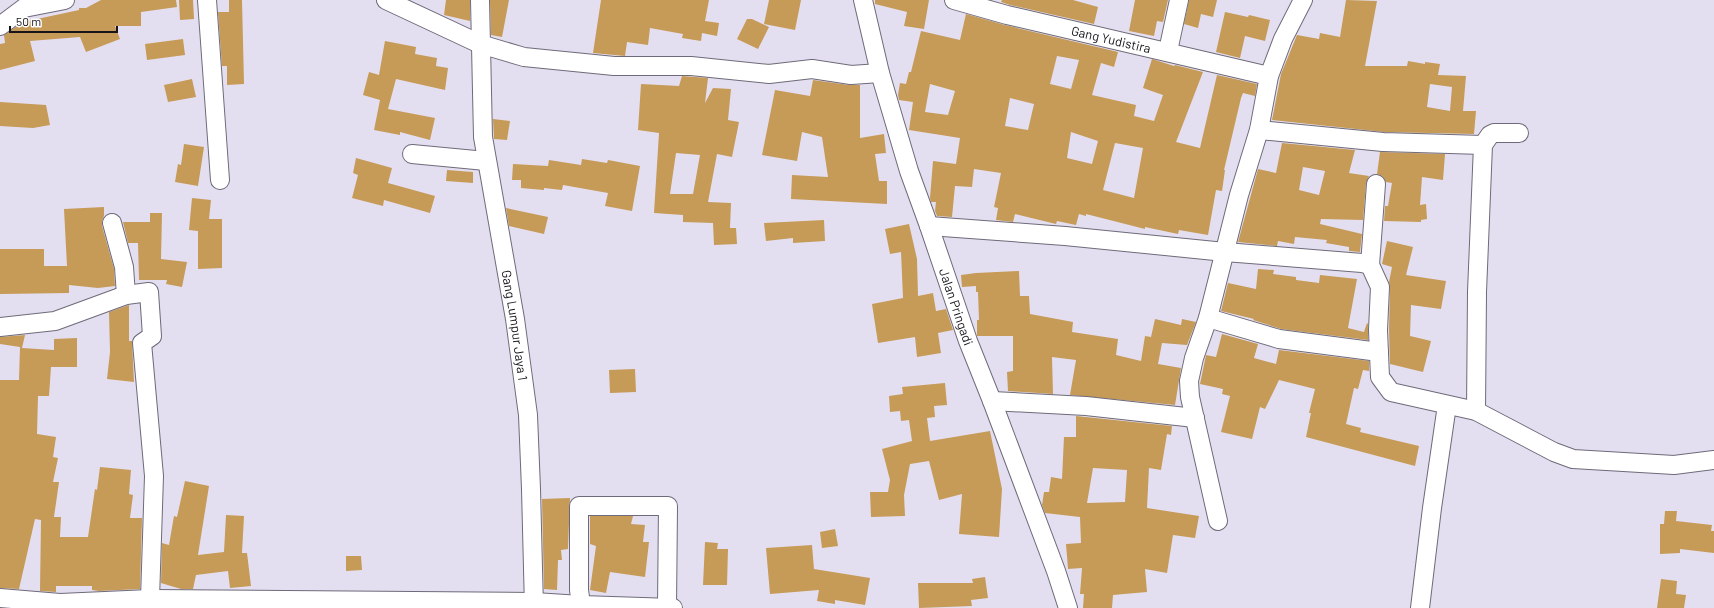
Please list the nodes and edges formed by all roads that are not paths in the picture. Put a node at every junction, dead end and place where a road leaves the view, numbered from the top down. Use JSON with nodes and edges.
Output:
{"nodes":[{"id":1,"x":65,"y":0,"type":"edge"},
{"id":2,"x":207,"y":0,"type":"edge"},
{"id":3,"x":386,"y":0,"type":"edge"},
{"id":4,"x":480,"y":0,"type":"edge"},
{"id":5,"x":862,"y":0,"type":"edge"},
{"id":6,"x":954,"y":0,"type":"edge"},
{"id":7,"x":1179,"y":0,"type":"edge"},
{"id":8,"x":1303,"y":0,"type":"edge"},
{"id":9,"x":23,"y":4,"type":"edge"},
{"id":10,"x":0,"y":26,"type":"edge"},
{"id":11,"x":480,"y":44,"type":"junction"},
{"id":12,"x":1168,"y":51,"type":"junction"},
{"id":13,"x":880,"y":73,"type":"junction"},
{"id":14,"x":1269,"y":76,"type":"junction"},
{"id":15,"x":1259,"y":130,"type":"junction"},
{"id":16,"x":1519,"y":134,"type":"dead end"},
{"id":17,"x":1483,"y":145,"type":"junction"},
{"id":18,"x":412,"y":154,"type":"dead end"},
{"id":19,"x":486,"y":161,"type":"junction"},
{"id":20,"x":220,"y":180,"type":"dead end"},
{"id":21,"x":1376,"y":184,"type":"dead end"},
{"id":22,"x":112,"y":223,"type":"dead end"},
{"id":23,"x":929,"y":226,"type":"junction"},
{"id":24,"x":1225,"y":252,"type":"junction"},
{"id":25,"x":1370,"y":265,"type":"junction"},
{"id":26,"x":126,"y":295,"type":"junction"},
{"id":27,"x":1208,"y":318,"type":"junction"},
{"id":28,"x":0,"y":327,"type":"edge"},
{"id":29,"x":1379,"y":352,"type":"junction"},
{"id":30,"x":992,"y":402,"type":"junction"},
{"id":31,"x":1447,"y":405,"type":"junction"},
{"id":32,"x":1476,"y":411,"type":"junction"},
{"id":33,"x":1195,"y":418,"type":"junction"},
{"id":34,"x":1714,"y":460,"type":"edge"},
{"id":35,"x":1218,"y":521,"type":"dead end"},
{"id":36,"x":0,"y":598,"type":"edge"},
{"id":37,"x":150,"y":599,"type":"junction"},
{"id":38,"x":348,"y":604,"type":"edge"},
{"id":39,"x":534,"y":605,"type":"edge"},
{"id":40,"x":581,"y":606,"type":"junction"},
{"id":41,"x":670,"y":607,"type":"edge"},
{"id":42,"x":1068,"y":608,"type":"edge"},
{"id":43,"x":1420,"y":608,"type":"edge"}],
"edges":[{"from":1,"to":9,"type":"street"},
{"from":2,"to":20,"type":"street"},
{"from":3,"to":11,"type":"street"},
{"from":4,"to":11,"type":"street","name":"Gang Lumpur Jaya 1"},
{"from":5,"to":13,"type":"street","name":"Jalan Pringadi"},
{"from":6,"to":12,"type":"street","name":"Gang Yudistira"},
{"from":7,"to":12,"type":"street"},
{"from":8,"to":14,"type":"street"},
{"from":9,"to":10,"type":"street"},
{"from":11,"to":13,"type":"street"},
{"from":11,"to":19,"type":"street","name":"Gang Lumpur Jaya 1"},
{"from":12,"to":14,"type":"street","name":"Gang Yudistira"},
{"from":13,"to":23,"type":"street","name":"Jalan Pringadi"},
{"from":14,"to":15,"type":"street"},
{"from":15,"to":17,"type":"street"},
{"from":15,"to":24,"type":"street"},
{"from":16,"to":17,"type":"street"},
{"from":17,"to":32,"type":"street"},
{"from":18,"to":19,"type":"street"},
{"from":19,"to":39,"type":"street","name":"Gang Lumpur Jaya 1"},
{"from":21,"to":25,"type":"street"},
{"from":22,"to":26,"type":"street"},
{"from":23,"to":24,"type":"street"},
{"from":23,"to":30,"type":"street","name":"Jalan Pringadi"},
{"from":24,"to":25,"type":"street"},
{"from":24,"to":27,"type":"street"},
{"from":25,"to":29,"type":"street"},
{"from":26,"to":28,"type":"street"},
{"from":26,"to":37,"type":"street"},
{"from":27,"to":29,"type":"street"},
{"from":27,"to":33,"type":"street"},
{"from":29,"to":31,"type":"street"},
{"from":30,"to":33,"type":"street"},
{"from":30,"to":42,"type":"street","name":"Jalan Pringadi"},
{"from":31,"to":32,"type":"street"},
{"from":31,"to":43,"type":"street"},
{"from":32,"to":34,"type":"street"},
{"from":33,"to":35,"type":"street"},
{"from":36,"to":37,"type":"street"},
{"from":37,"to":38,"type":"street"},
{"from":38,"to":39,"type":"street"},
{"from":39,"to":40,"type":"street"},
{"from":40,"to":41,"type":"street"},
{"from":40,"to":41,"type":"street"}]}
